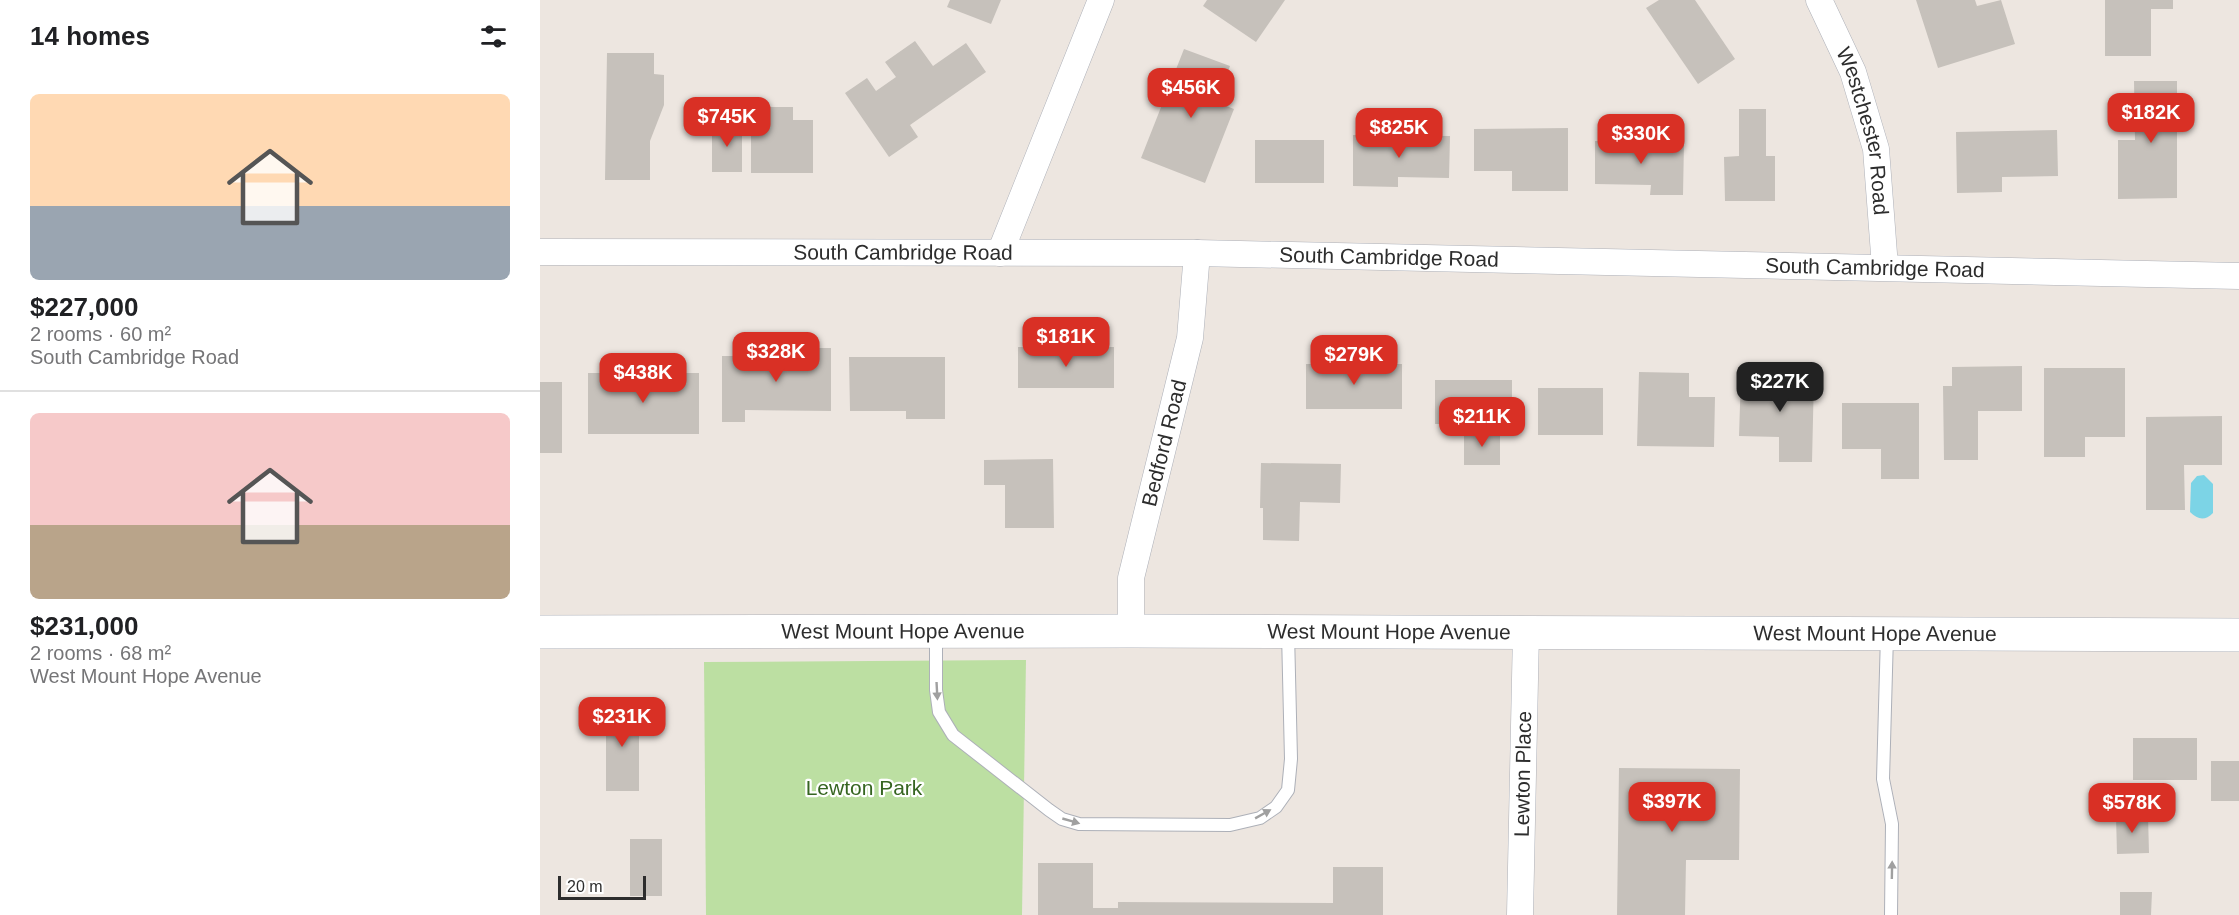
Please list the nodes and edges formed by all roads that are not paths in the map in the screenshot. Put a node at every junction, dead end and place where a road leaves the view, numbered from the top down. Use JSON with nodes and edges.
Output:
{"nodes":[{"id":1,"x":1101,"y":0,"type":"edge"},
{"id":2,"x":1819,"y":0,"type":"edge"},
{"id":3,"x":540,"y":252,"type":"edge"},
{"id":4,"x":1000,"y":253,"type":"junction"},
{"id":5,"x":1197,"y":254,"type":"junction"},
{"id":6,"x":1886,"y":267,"type":"junction"},
{"id":7,"x":2239,"y":276,"type":"edge"},
{"id":8,"x":1131,"y":631,"type":"junction"},
{"id":9,"x":540,"y":632,"type":"edge"},
{"id":10,"x":936,"y":632,"type":"junction"},
{"id":11,"x":1288,"y":632,"type":"junction"},
{"id":12,"x":1526,"y":632,"type":"junction"},
{"id":13,"x":1887,"y":634,"type":"junction"},
{"id":14,"x":2239,"y":635,"type":"edge"},
{"id":15,"x":1520,"y":915,"type":"edge"},
{"id":16,"x":1891,"y":915,"type":"edge"}],
"edges":[{"from":1,"to":4,"type":"street"},
{"from":2,"to":6,"type":"street","name":"Westchester Road"},
{"from":3,"to":4,"type":"street","name":"South Cambridge Road"},
{"from":4,"to":5,"type":"street","name":"South Cambridge Road"},
{"from":5,"to":6,"type":"street","name":"South Cambridge Road"},
{"from":5,"to":8,"type":"street","name":"Bedford Road"},
{"from":6,"to":7,"type":"street","name":"South Cambridge Road"},
{"from":8,"to":10,"type":"street","name":"West Mount Hope Avenue"},
{"from":8,"to":11,"type":"street","name":"West Mount Hope Avenue"},
{"from":9,"to":10,"type":"street","name":"West Mount Hope Avenue"},
{"from":10,"to":11,"type":"lane","one_way":true},
{"from":11,"to":12,"type":"street","name":"West Mount Hope Avenue"},
{"from":12,"to":13,"type":"street","name":"West Mount Hope Avenue"},
{"from":12,"to":15,"type":"street","name":"Lewton Place"},
{"from":13,"to":14,"type":"street","name":"West Mount Hope Avenue"},
{"from":16,"to":13,"type":"lane","one_way":true}]}
